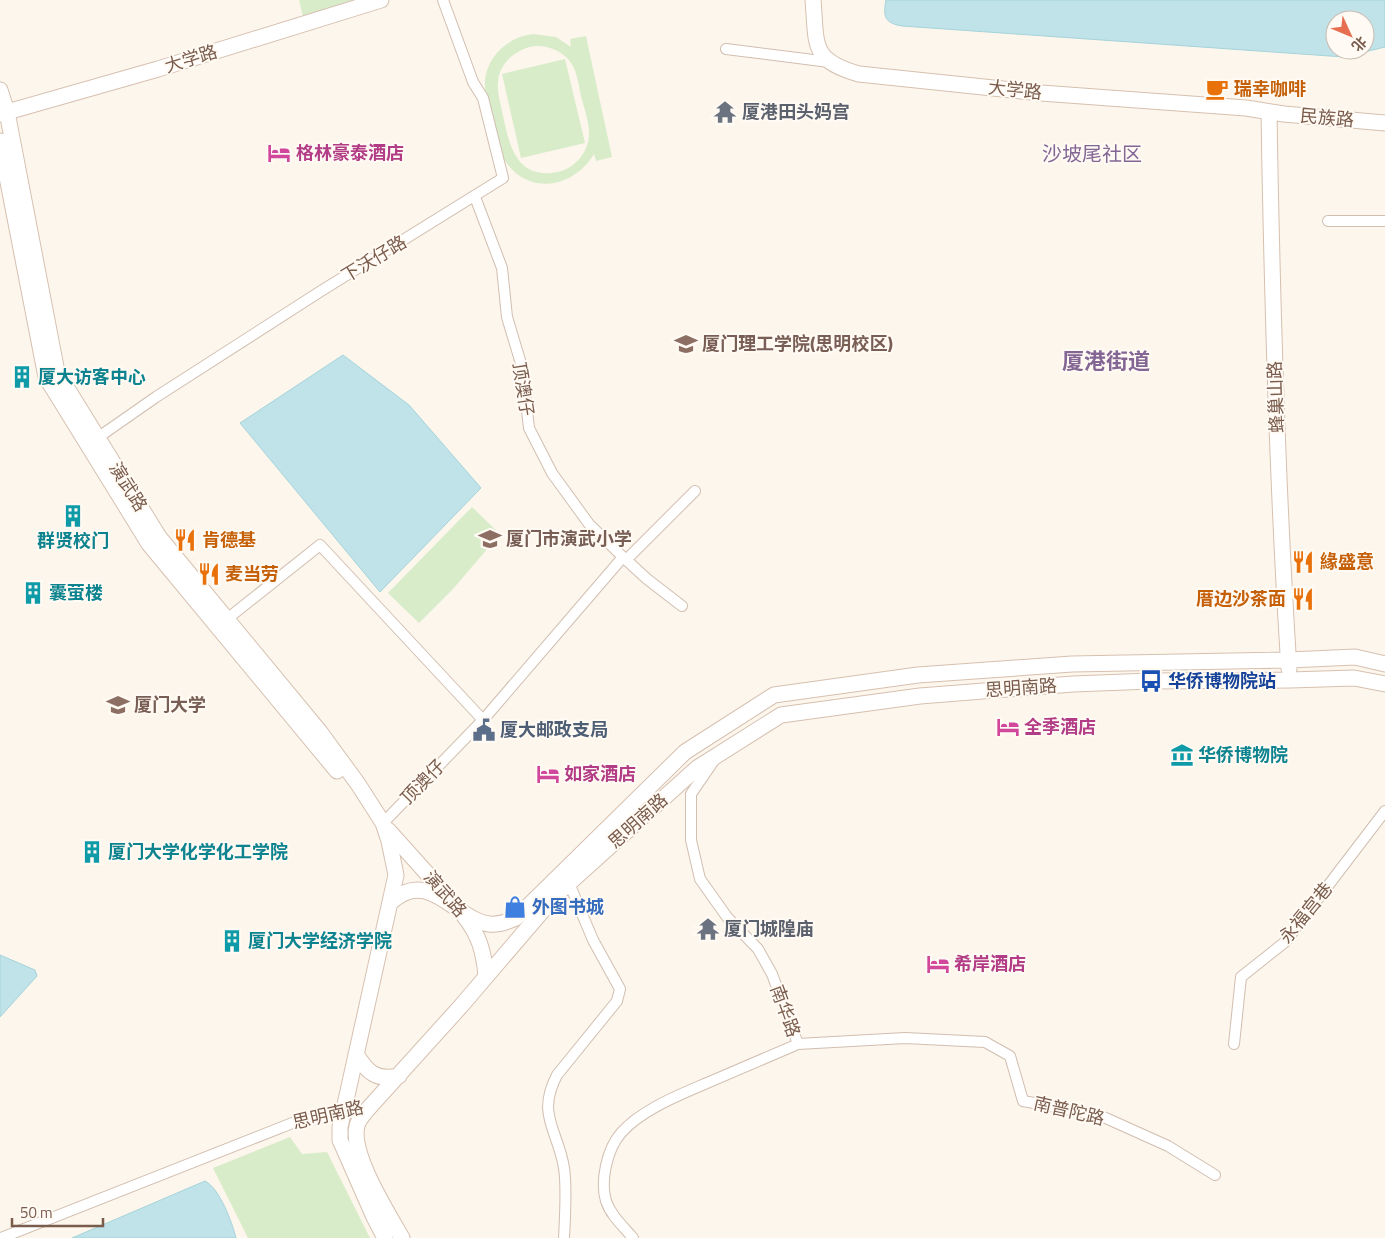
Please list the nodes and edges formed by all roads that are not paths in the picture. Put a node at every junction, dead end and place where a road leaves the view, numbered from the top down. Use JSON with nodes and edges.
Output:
{"nodes":[{"id":1,"x":381,"y":0,"type":"edge"},
{"id":2,"x":443,"y":0,"type":"edge"},
{"id":3,"x":813,"y":0,"type":"edge"},
{"id":4,"x":726,"y":49,"type":"dead end"},
{"id":5,"x":829,"y":62,"type":"junction"},
{"id":6,"x":0,"y":90,"type":"edge"},
{"id":7,"x":1269,"y":112,"type":"junction"},
{"id":8,"x":3,"y":113,"type":"edge"},
{"id":9,"x":1385,"y":122,"type":"edge"},
{"id":10,"x":0,"y":141,"type":"edge"},
{"id":11,"x":475,"y":197,"type":"junction"},
{"id":12,"x":1328,"y":221,"type":"dead end"},
{"id":13,"x":1385,"y":221,"type":"edge"},
{"id":14,"x":93,"y":442,"type":"junction"},
{"id":15,"x":695,"y":492,"type":"dead end"},
{"id":16,"x":624,"y":558,"type":"junction"},
{"id":17,"x":682,"y":606,"type":"dead end"},
{"id":18,"x":222,"y":623,"type":"junction"},
{"id":19,"x":1289,"y":660,"type":"junction"},
{"id":20,"x":1385,"y":664,"type":"edge"},
{"id":21,"x":1290,"y":680,"type":"junction"},
{"id":22,"x":1385,"y":684,"type":"edge"},
{"id":23,"x":484,"y":720,"type":"junction"},
{"id":24,"x":718,"y":755,"type":"junction"},
{"id":25,"x":1385,"y":811,"type":"edge"},
{"id":26,"x":383,"y":824,"type":"junction"},
{"id":27,"x":569,"y":883,"type":"junction"},
{"id":28,"x":391,"y":902,"type":"junction"},
{"id":29,"x":457,"y":907,"type":"junction"},
{"id":30,"x":486,"y":976,"type":"junction"},
{"id":31,"x":798,"y":1044,"type":"junction"},
{"id":32,"x":1234,"y":1044,"type":"dead end"},
{"id":33,"x":356,"y":1054,"type":"junction"},
{"id":34,"x":398,"y":1076,"type":"junction"},
{"id":35,"x":367,"y":1110,"type":"junction"},
{"id":36,"x":342,"y":1114,"type":"junction"},
{"id":37,"x":1215,"y":1175,"type":"dead end"},
{"id":38,"x":1,"y":1238,"type":"edge"},
{"id":39,"x":386,"y":1238,"type":"edge"},
{"id":40,"x":402,"y":1238,"type":"edge"},
{"id":41,"x":564,"y":1238,"type":"edge"},
{"id":42,"x":633,"y":1238,"type":"edge"}],
"edges":[{"from":1,"to":8,"type":"main road","name":"大学路"},
{"from":2,"to":11,"type":"street","name":"下沃仔路"},
{"from":3,"to":5,"type":"main road"},
{"from":4,"to":5,"type":"street"},
{"from":5,"to":7,"type":"main road","name":"大学路"},
{"from":6,"to":8,"type":"main road","name":"演武路"},
{"from":7,"to":9,"type":"main road","name":"民族路"},
{"from":7,"to":19,"type":"main road","name":"蜂巢山路"},
{"from":8,"to":14,"type":"main road","name":"演武路"},
{"from":10,"to":14,"type":"main road","name":"演武路"},
{"from":11,"to":14,"type":"street","name":"下沃仔路"},
{"from":11,"to":16,"type":"street","name":"顶澳仔"},
{"from":12,"to":13,"type":"street"},
{"from":14,"to":18,"type":"main road","name":"演武路"},
{"from":15,"to":16,"type":"street"},
{"from":16,"to":17,"type":"street","name":"顶澳仔"},
{"from":16,"to":23,"type":"street","name":"顶澳仔"},
{"from":18,"to":23,"type":"street"},
{"from":18,"to":26,"type":"main road","name":"演武路"},
{"from":19,"to":20,"type":"main road","name":"思明南路"},
{"from":19,"to":21,"type":"main road","name":"蜂巢山路"},
{"from":19,"to":29,"type":"main road","name":"思明南路"},
{"from":21,"to":22,"type":"main road","name":"思明南路"},
{"from":21,"to":24,"type":"main road","name":"思明南路"},
{"from":23,"to":26,"type":"street","name":"顶澳仔"},
{"from":24,"to":27,"type":"main road","name":"思明南路"},
{"from":24,"to":31,"type":"street","name":"南华路"},
{"from":25,"to":32,"type":"street","name":"永福宫巷"},
{"from":26,"to":28,"type":"main road"},
{"from":26,"to":29,"type":"main road","name":"演武路"},
{"from":27,"to":30,"type":"main road","name":"思明南路"},
{"from":27,"to":41,"type":"street"},
{"from":28,"to":29,"type":"main road"},
{"from":28,"to":33,"type":"main road"},
{"from":29,"to":30,"type":"main road","name":"演武路"},
{"from":30,"to":34,"type":"main road","name":"思明南路"},
{"from":31,"to":37,"type":"street","name":"南普陀路"},
{"from":31,"to":42,"type":"street","name":"南华路"},
{"from":33,"to":34,"type":"main road"},
{"from":33,"to":36,"type":"main road"},
{"from":34,"to":35,"type":"main road","name":"思明南路"},
{"from":35,"to":36,"type":"street","name":"思明南路"},
{"from":35,"to":40,"type":"main road"},
{"from":36,"to":38,"type":"street","name":"思明南路"},
{"from":36,"to":39,"type":"main road"}]}
